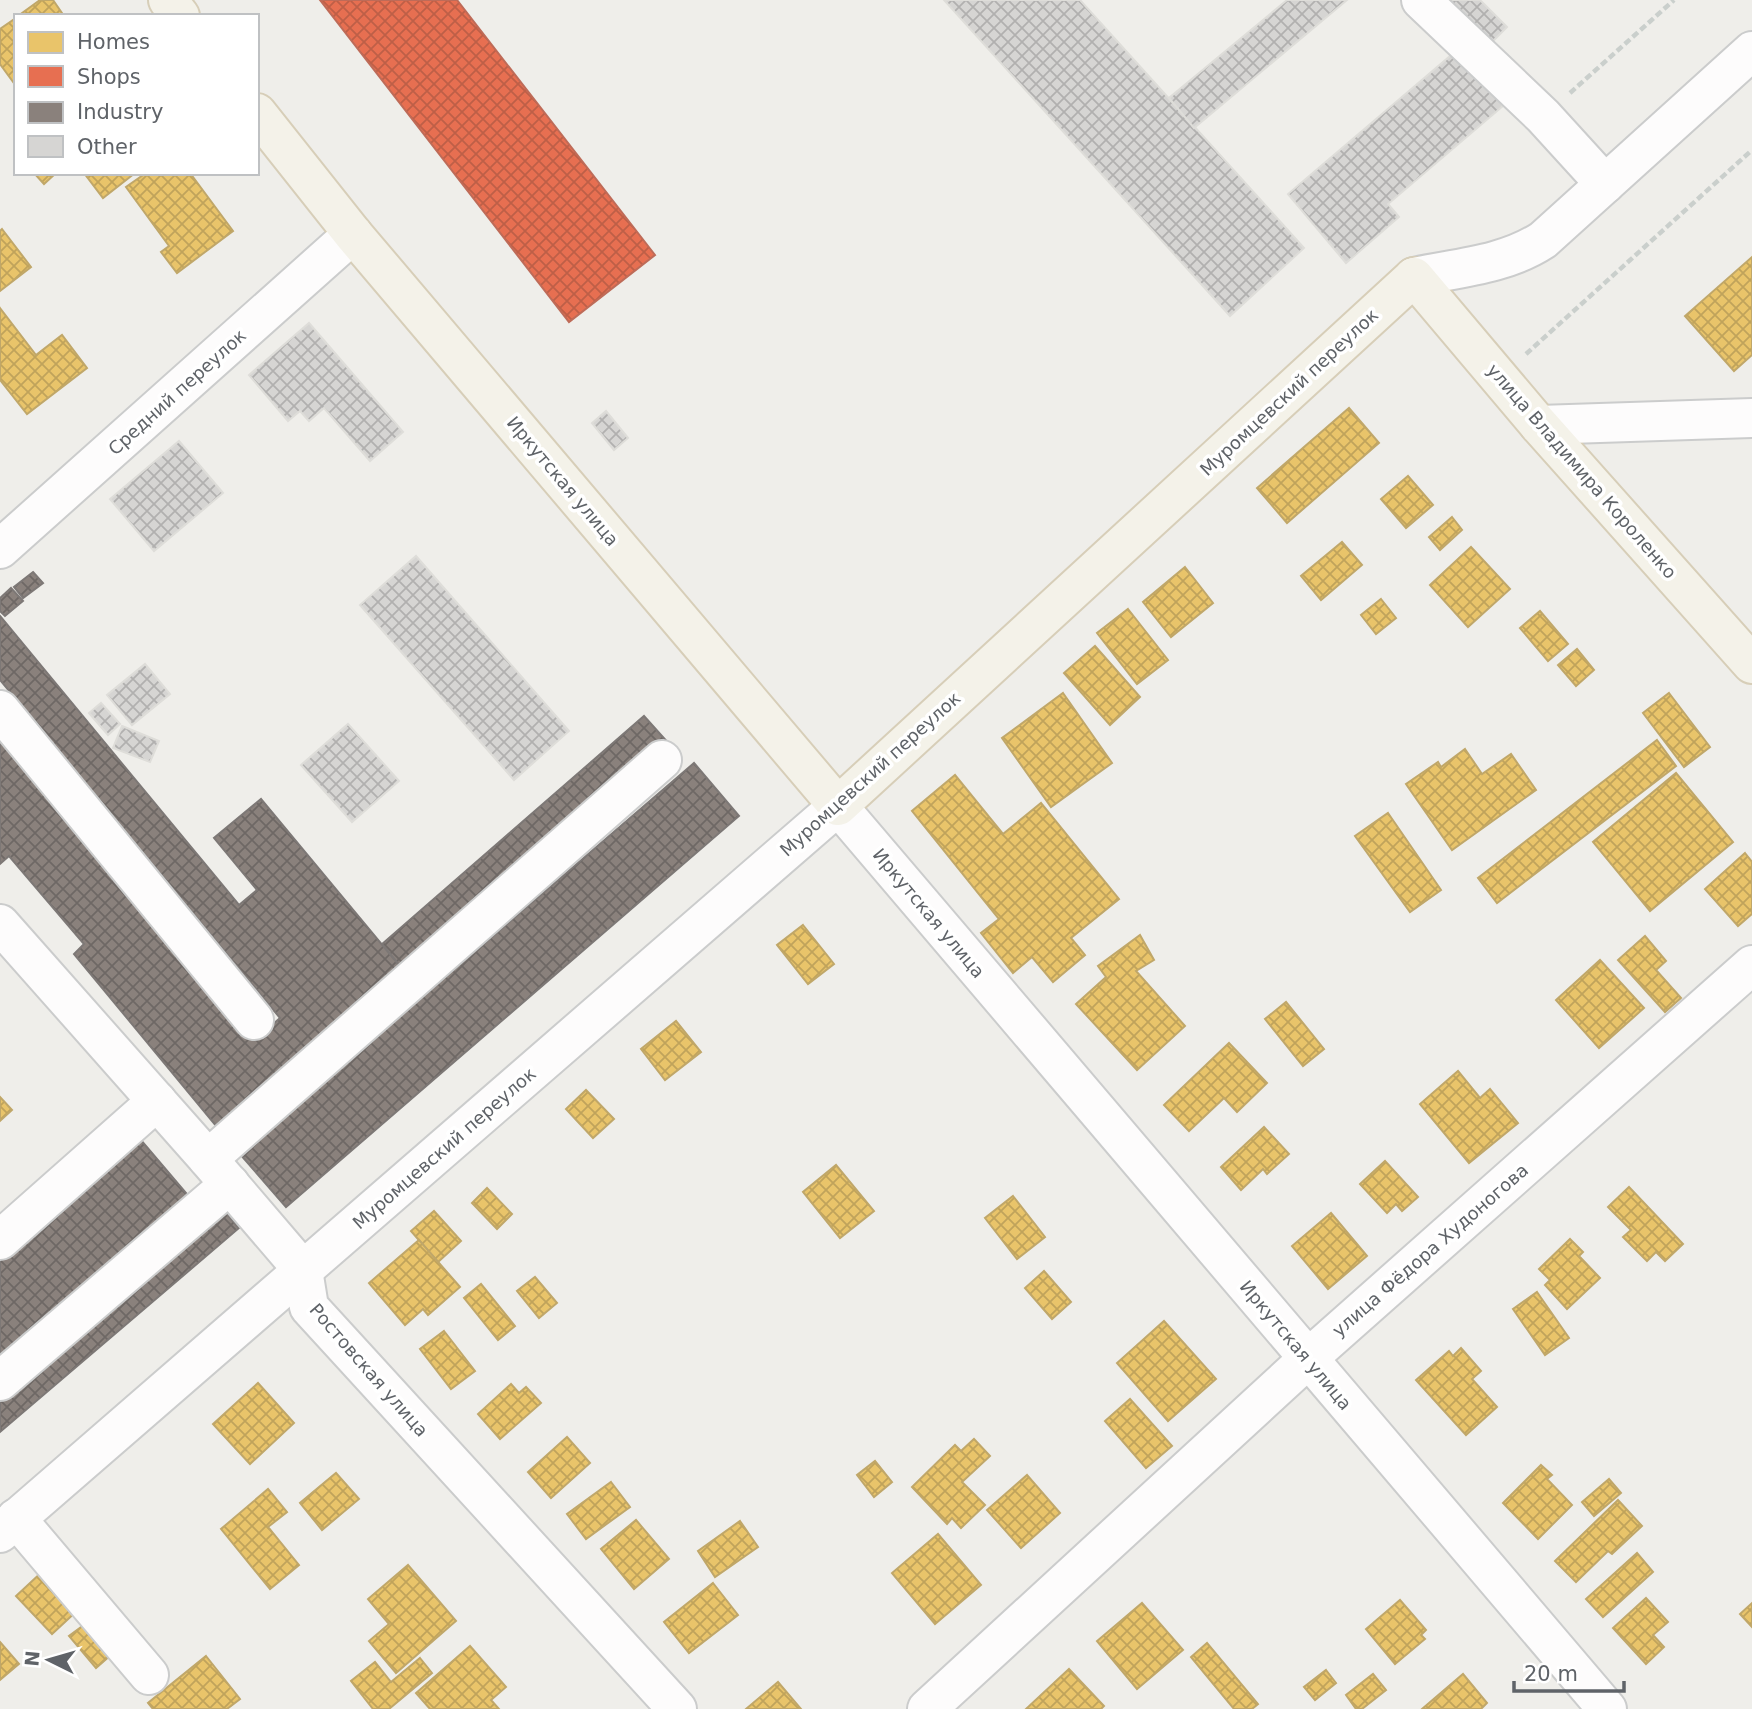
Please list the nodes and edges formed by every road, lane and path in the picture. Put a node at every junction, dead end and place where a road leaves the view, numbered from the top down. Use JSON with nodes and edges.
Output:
{"nodes":[{"id":1,"x":1421,"y":0,"type":"edge"},
{"id":2,"x":1674,"y":0,"type":"edge"},
{"id":3,"x":1752,"y":51,"type":"edge"},
{"id":4,"x":259,"y":115,"type":"edge"},
{"id":5,"x":1543,"y":116,"type":"junction"},
{"id":6,"x":1752,"y":150,"type":"edge"},
{"id":7,"x":1605,"y":184,"type":"junction"},
{"id":8,"x":354,"y":234,"type":"junction"},
{"id":9,"x":1414,"y":277,"type":"junction"},
{"id":10,"x":1500,"y":378,"type":"junction"},
{"id":11,"x":1752,"y":418,"type":"edge"},
{"id":12,"x":1539,"y":425,"type":"junction"},
{"id":13,"x":0,"y":549,"type":"edge"},
{"id":14,"x":1752,"y":664,"type":"edge"},
{"id":15,"x":0,"y":710,"type":"edge"},
{"id":16,"x":662,"y":760,"type":"dead end"},
{"id":17,"x":838,"y":806,"type":"junction"},
{"id":18,"x":0,"y":924,"type":"edge"},
{"id":19,"x":1752,"y":965,"type":"edge"},
{"id":20,"x":254,"y":1020,"type":"dead end"},
{"id":21,"x":157,"y":1101,"type":"junction"},
{"id":22,"x":219,"y":1171,"type":"junction"},
{"id":23,"x":0,"y":1240,"type":"edge"},
{"id":24,"x":303,"y":1270,"type":"junction"},
{"id":25,"x":1308,"y":1359,"type":"junction"},
{"id":26,"x":0,"y":1381,"type":"edge"},
{"id":27,"x":8,"y":1525,"type":"edge"},
{"id":28,"x":149,"y":1675,"type":"dead end"},
{"id":29,"x":677,"y":1709,"type":"edge"},
{"id":30,"x":927,"y":1709,"type":"edge"},
{"id":31,"x":1607,"y":1709,"type":"edge"}],
"edges":[{"from":1,"to":5,"type":"street"},
{"from":2,"to":5,"type":"path"},
{"from":3,"to":7,"type":"street"},
{"from":4,"to":8,"type":"main road","name":"Иркутская улица"},
{"from":5,"to":7,"type":"street"},
{"from":6,"to":10,"type":"path"},
{"from":7,"to":9,"type":"street"},
{"from":8,"to":13,"type":"street","name":"Средний переулок"},
{"from":8,"to":17,"type":"main road","name":"Иркутская улица"},
{"from":9,"to":10,"type":"main road","name":"улица Владимира Короленко"},
{"from":9,"to":17,"type":"main road","name":"Муромцевский переулок"},
{"from":10,"to":12,"type":"main road","name":"улица Владимира Короленко"},
{"from":11,"to":12,"type":"street"},
{"from":12,"to":14,"type":"main road","name":"улица Владимира Короленко"},
{"from":15,"to":20,"type":"street"},
{"from":16,"to":22,"type":"street"},
{"from":17,"to":24,"type":"street","name":"Муромцевский переулок"},
{"from":17,"to":25,"type":"street","name":"Иркутская улица"},
{"from":18,"to":21,"type":"street"},
{"from":19,"to":25,"type":"street","name":"улица Фёдора Худоногова"},
{"from":21,"to":22,"type":"street"},
{"from":21,"to":23,"type":"street"},
{"from":22,"to":24,"type":"street"},
{"from":22,"to":26,"type":"street"},
{"from":24,"to":27,"type":"street","name":"Муромцевский переулок"},
{"from":24,"to":29,"type":"street","name":"Ростовская улица"},
{"from":25,"to":30,"type":"street","name":"улица Фёдора Худоногова"},
{"from":25,"to":31,"type":"street","name":"Иркутская улица"},
{"from":27,"to":28,"type":"street"}]}
